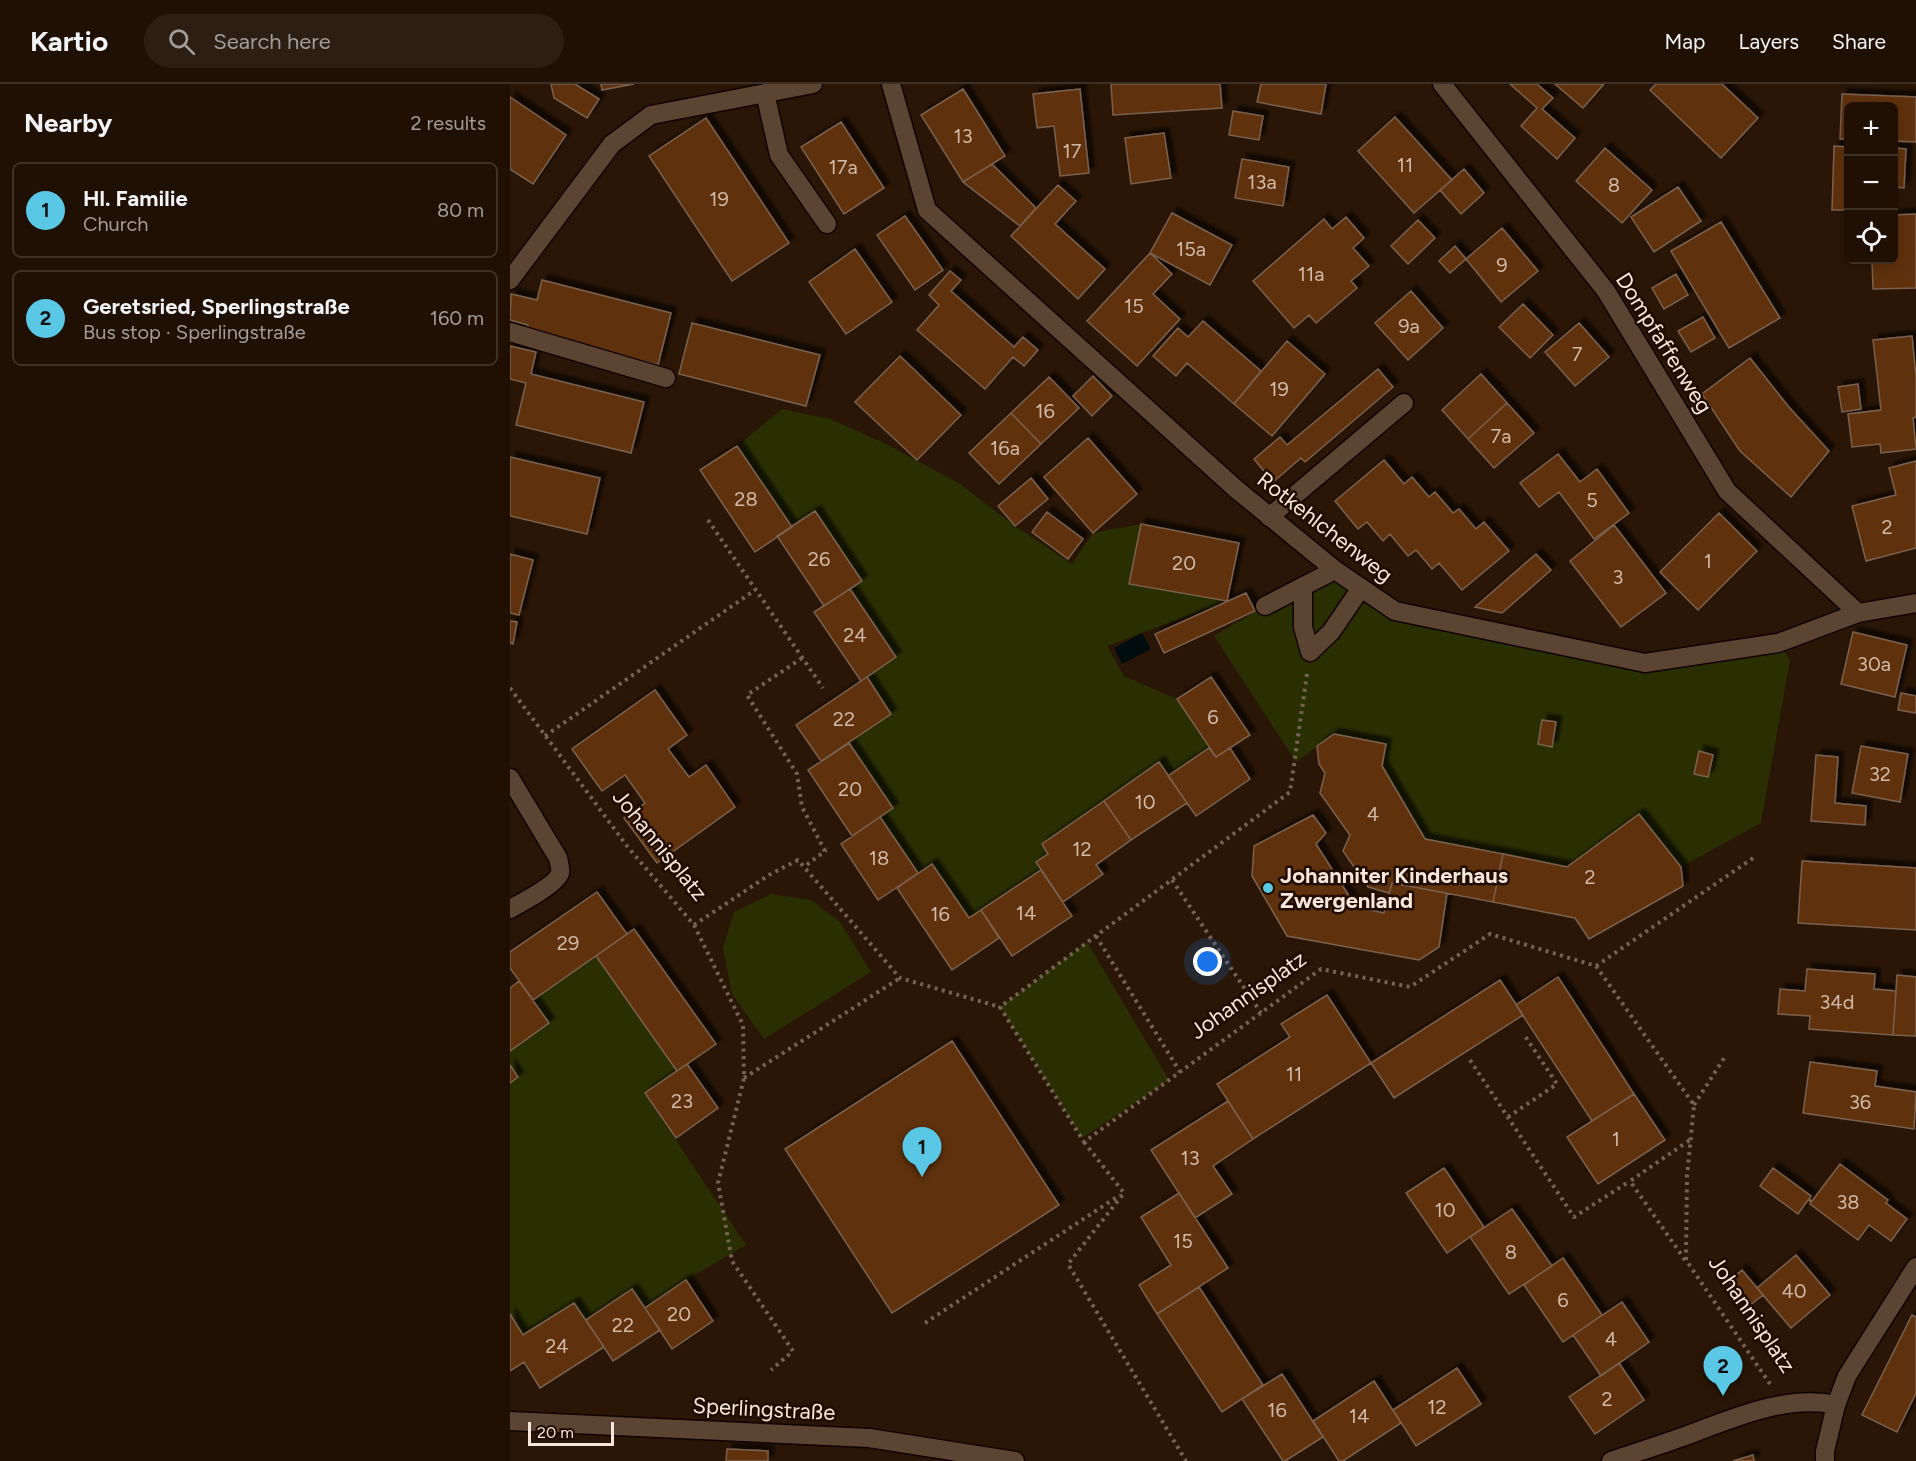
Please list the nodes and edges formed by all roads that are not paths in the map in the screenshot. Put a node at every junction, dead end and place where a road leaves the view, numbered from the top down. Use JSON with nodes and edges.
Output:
{"nodes":[{"id":1,"x":813,"y":84,"type":"edge"},
{"id":2,"x":891,"y":84,"type":"edge"},
{"id":3,"x":1442,"y":84,"type":"edge"},
{"id":4,"x":765,"y":93,"type":"junction"},
{"id":5,"x":827,"y":224,"type":"dead end"},
{"id":6,"x":510,"y":280,"type":"edge"},
{"id":7,"x":510,"y":332,"type":"edge"},
{"id":8,"x":666,"y":378,"type":"dead end"},
{"id":9,"x":1404,"y":403,"type":"dead end"},
{"id":10,"x":1269,"y":517,"type":"junction"},
{"id":11,"x":1335,"y":570,"type":"junction"},
{"id":12,"x":1303,"y":586,"type":"junction"},
{"id":13,"x":1361,"y":588,"type":"junction"},
{"id":14,"x":1916,"y":603,"type":"edge"},
{"id":15,"x":1265,"y":606,"type":"dead end"},
{"id":16,"x":1858,"y":613,"type":"junction"},
{"id":17,"x":510,"y":778,"type":"edge"},
{"id":18,"x":510,"y":909,"type":"edge"},
{"id":19,"x":1916,"y":1267,"type":"edge"},
{"id":20,"x":1836,"y":1405,"type":"junction"},
{"id":21,"x":510,"y":1421,"type":"edge"},
{"id":22,"x":1015,"y":1461,"type":"edge"},
{"id":23,"x":1611,"y":1461,"type":"edge"},
{"id":24,"x":1825,"y":1461,"type":"edge"}],
"edges":[{"from":1,"to":4,"type":"street"},
{"from":2,"to":10,"type":"street","name":"Rotkehlchenweg"},
{"from":3,"to":16,"type":"street","name":"Dompfaffenweg"},
{"from":4,"to":5,"type":"street"},
{"from":4,"to":6,"type":"street"},
{"from":7,"to":8,"type":"street"},
{"from":9,"to":10,"type":"street"},
{"from":10,"to":11,"type":"street","name":"Rotkehlchenweg"},
{"from":11,"to":12,"type":"street"},
{"from":11,"to":13,"type":"street","name":"Rotkehlchenweg"},
{"from":12,"to":13,"type":"street"},
{"from":12,"to":15,"type":"street"},
{"from":13,"to":16,"type":"street","name":"Rotkehlchenweg"},
{"from":14,"to":16,"type":"street","name":"Rotkehlchenweg"},
{"from":17,"to":18,"type":"street"},
{"from":19,"to":20,"type":"street"},
{"from":20,"to":23,"type":"street"},
{"from":20,"to":24,"type":"street"},
{"from":21,"to":22,"type":"street","name":"Sperlingstraße"}]}
